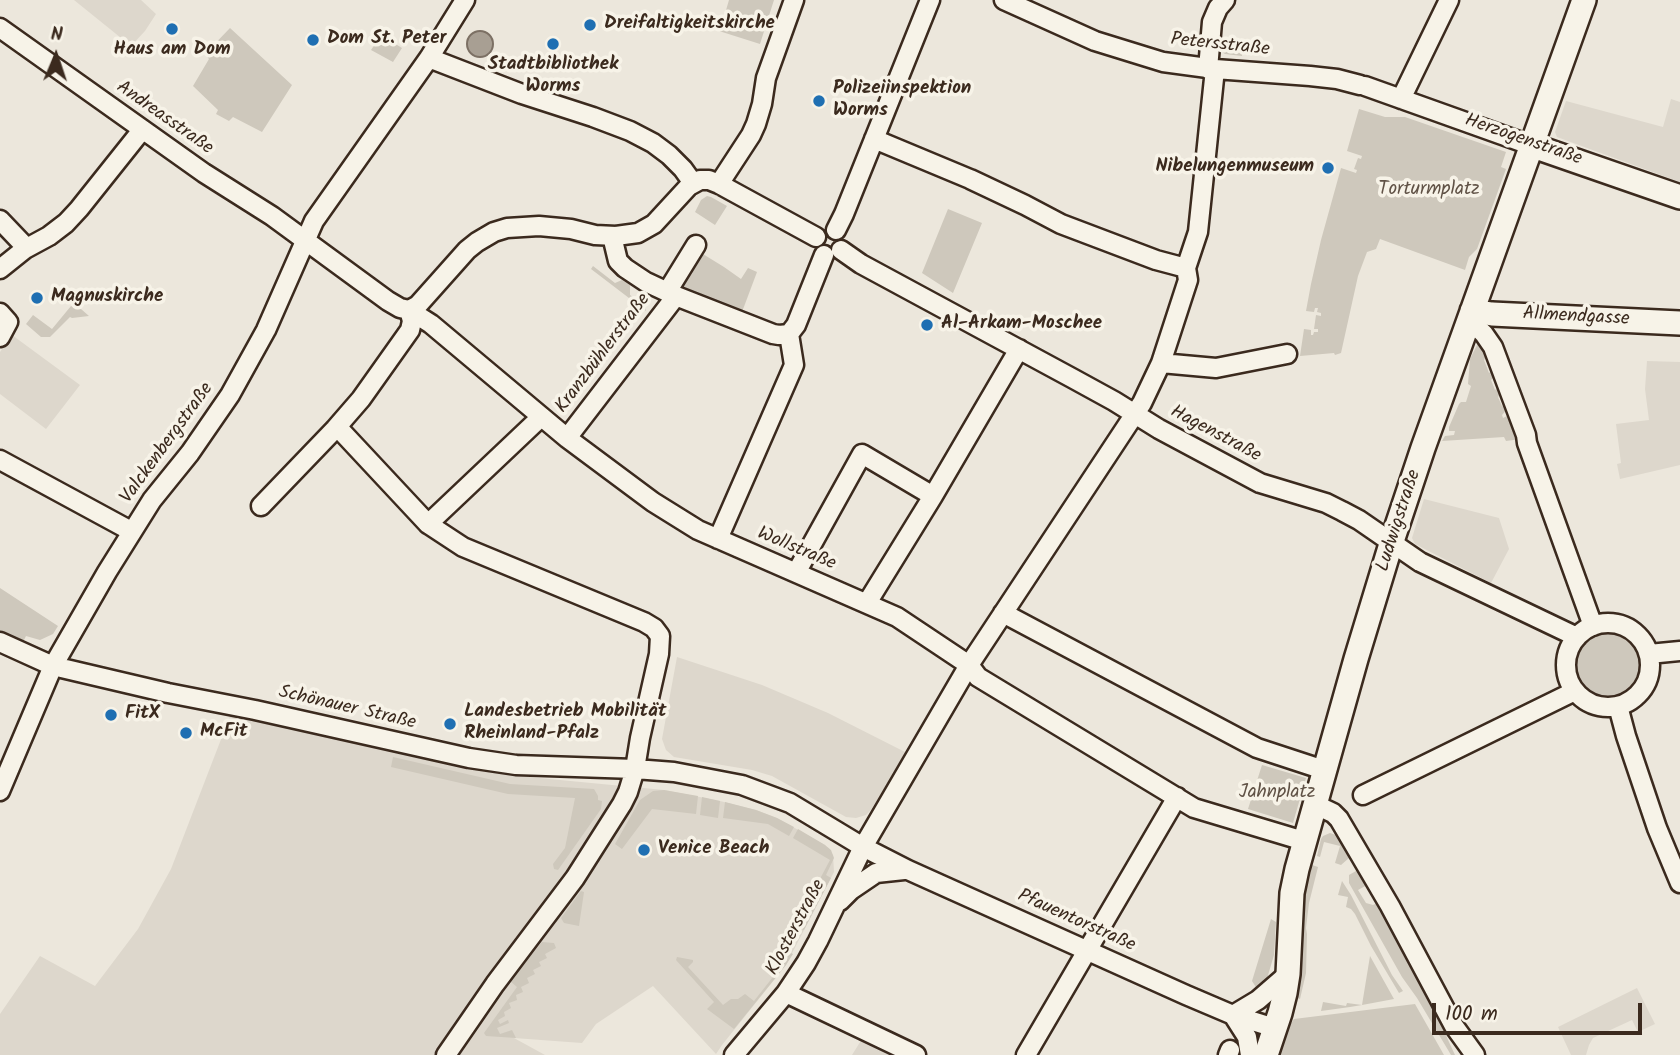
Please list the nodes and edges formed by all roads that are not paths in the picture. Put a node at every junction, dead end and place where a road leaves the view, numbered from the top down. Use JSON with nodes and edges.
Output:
{"nodes":[{"id":1,"x":465,"y":0,"type":"edge"},
{"id":2,"x":794,"y":0,"type":"edge"},
{"id":3,"x":930,"y":0,"type":"edge"},
{"id":4,"x":1004,"y":0,"type":"edge"},
{"id":5,"x":1224,"y":0,"type":"edge"},
{"id":6,"x":1449,"y":0,"type":"edge"},
{"id":7,"x":1584,"y":0,"type":"edge"},
{"id":8,"x":0,"y":28,"type":"edge"},
{"id":9,"x":429,"y":58,"type":"junction"},
{"id":10,"x":1212,"y":69,"type":"junction"},
{"id":11,"x":1362,"y":86,"type":"joint"},
{"id":12,"x":1401,"y":99,"type":"junction"},
{"id":13,"x":142,"y":130,"type":"junction"},
{"id":14,"x":874,"y":139,"type":"junction"},
{"id":15,"x":1532,"y":146,"type":"junction"},
{"id":16,"x":693,"y":183,"type":"junction"},
{"id":17,"x":719,"y":184,"type":"junction"},
{"id":18,"x":1680,"y":197,"type":"edge"},
{"id":19,"x":0,"y":220,"type":"edge"},
{"id":20,"x":836,"y":230,"type":"junction"},
{"id":21,"x":607,"y":236,"type":"junction"},
{"id":22,"x":816,"y":237,"type":"junction"},
{"id":23,"x":306,"y":240,"type":"junction"},
{"id":24,"x":696,"y":246,"type":"dead end"},
{"id":25,"x":25,"y":249,"type":"junction"},
{"id":26,"x":832,"y":253,"type":"junction"},
{"id":27,"x":1186,"y":268,"type":"junction"},
{"id":28,"x":0,"y":269,"type":"edge"},
{"id":29,"x":671,"y":294,"type":"junction"},
{"id":30,"x":409,"y":310,"type":"junction"},
{"id":31,"x":1470,"y":318,"type":"junction"},
{"id":32,"x":1680,"y":324,"type":"edge"},
{"id":33,"x":789,"y":334,"type":"junction"},
{"id":34,"x":1019,"y":349,"type":"junction"},
{"id":35,"x":1287,"y":354,"type":"dead end"},
{"id":36,"x":1161,"y":363,"type":"junction"},
{"id":37,"x":1134,"y":414,"type":"junction"},
{"id":38,"x":541,"y":417,"type":"junction"},
{"id":39,"x":335,"y":429,"type":"junction"},
{"id":40,"x":567,"y":438,"type":"junction"},
{"id":41,"x":0,"y":460,"type":"edge"},
{"id":42,"x":933,"y":496,"type":"junction"},
{"id":43,"x":261,"y":506,"type":"dead end"},
{"id":44,"x":428,"y":524,"type":"junction"},
{"id":45,"x":131,"y":531,"type":"junction"},
{"id":46,"x":718,"y":539,"type":"junction"},
{"id":47,"x":1391,"y":544,"type":"junction"},
{"id":48,"x":796,"y":573,"type":"junction"},
{"id":49,"x":867,"y":603,"type":"junction"},
{"id":50,"x":1003,"y":613,"type":"junction"},
{"id":51,"x":1593,"y":626,"type":"junction"},
{"id":52,"x":1577,"y":637,"type":"junction"},
{"id":53,"x":0,"y":642,"type":"edge"},
{"id":54,"x":1680,"y":650,"type":"edge"},
{"id":55,"x":1649,"y":654,"type":"junction"},
{"id":56,"x":969,"y":665,"type":"junction"},
{"id":57,"x":52,"y":666,"type":"junction"},
{"id":58,"x":1575,"y":691,"type":"junction"},
{"id":59,"x":1618,"y":706,"type":"junction"},
{"id":60,"x":635,"y":769,"type":"junction"},
{"id":61,"x":1324,"y":770,"type":"junction"},
{"id":62,"x":0,"y":791,"type":"edge"},
{"id":63,"x":1363,"y":795,"type":"dead end"},
{"id":64,"x":1177,"y":797,"type":"junction"},
{"id":65,"x":1314,"y":804,"type":"junction"},
{"id":66,"x":1304,"y":841,"type":"junction"},
{"id":67,"x":863,"y":847,"type":"junction"},
{"id":68,"x":908,"y":870,"type":"junction"},
{"id":69,"x":1680,"y":883,"type":"edge"},
{"id":70,"x":834,"y":907,"type":"junction"},
{"id":71,"x":1084,"y":956,"type":"junction"},
{"id":72,"x":1287,"y":974,"type":"junction"},
{"id":73,"x":786,"y":993,"type":"junction"},
{"id":74,"x":1233,"y":1015,"type":"junction"},
{"id":75,"x":1454,"y":1026,"type":"junction"},
{"id":76,"x":1275,"y":1028,"type":"junction"},
{"id":77,"x":446,"y":1055,"type":"edge"},
{"id":78,"x":734,"y":1055,"type":"edge"},
{"id":79,"x":916,"y":1055,"type":"edge"},
{"id":80,"x":1026,"y":1055,"type":"edge"},
{"id":81,"x":1250,"y":1055,"type":"edge"},
{"id":82,"x":1266,"y":1055,"type":"edge"},
{"id":83,"x":1465,"y":1055,"type":"edge"},
{"id":84,"x":1475,"y":1055,"type":"edge"}],
"edges":[{"from":1,"to":9,"type":"street","name":"Valckenbergstraße"},
{"from":2,"to":17,"type":"street"},
{"from":3,"to":14,"type":"street"},
{"from":4,"to":10,"type":"street","name":"Petersstraße"},
{"from":5,"to":10,"type":"street","name":"Klosterstraße"},
{"from":6,"to":12,"type":"street"},
{"from":7,"to":15,"type":"main road","name":"Ludwigstraße"},
{"from":8,"to":13,"type":"street","name":"Andreasstraße"},
{"from":9,"to":16,"type":"street"},
{"from":9,"to":23,"type":"street","name":"Valckenbergstraße"},
{"from":10,"to":11,"type":"street","name":"Petersstraße"},
{"from":10,"to":27,"type":"street","name":"Klosterstraße"},
{"from":11,"to":12,"type":"street","name":"Herzogenstraße"},
{"from":12,"to":15,"type":"street","name":"Herzogenstraße"},
{"from":13,"to":23,"type":"street","name":"Andreasstraße"},
{"from":13,"to":25,"type":"street"},
{"from":14,"to":20,"type":"street"},
{"from":14,"to":27,"type":"street"},
{"from":15,"to":18,"type":"main road","name":"Herzogenstraße"},
{"from":15,"to":31,"type":"main road","name":"Ludwigstraße"},
{"from":16,"to":17,"type":"street"},
{"from":16,"to":21,"type":"street"},
{"from":17,"to":22,"type":"street"},
{"from":19,"to":25,"type":"street"},
{"from":20,"to":22,"type":"street"},
{"from":20,"to":26,"type":"street"},
{"from":21,"to":29,"type":"street"},
{"from":21,"to":30,"type":"street"},
{"from":22,"to":26,"type":"street"},
{"from":23,"to":30,"type":"street","name":"Wollstraße"},
{"from":23,"to":45,"type":"street","name":"Valckenbergstraße"},
{"from":24,"to":29,"type":"street","name":"Kranzbühlerstraße"},
{"from":25,"to":28,"type":"street"},
{"from":26,"to":33,"type":"street"},
{"from":26,"to":34,"type":"street","name":"Hagenstraße"},
{"from":27,"to":36,"type":"street","name":"Klosterstraße"},
{"from":29,"to":33,"type":"street"},
{"from":29,"to":40,"type":"street","name":"Kranzbühlerstraße"},
{"from":30,"to":38,"type":"street","name":"Wollstraße"},
{"from":30,"to":39,"type":"street"},
{"from":31,"to":32,"type":"main road","name":"Allmendgasse"},
{"from":31,"to":47,"type":"main road","name":"Ludwigstraße"},
{"from":31,"to":51,"type":"street"},
{"from":33,"to":46,"type":"street"},
{"from":34,"to":37,"type":"street","name":"Hagenstraße"},
{"from":34,"to":42,"type":"street"},
{"from":35,"to":36,"type":"street"},
{"from":36,"to":37,"type":"street","name":"Klosterstraße"},
{"from":37,"to":47,"type":"street","name":"Hagenstraße"},
{"from":37,"to":50,"type":"street","name":"Klosterstraße"},
{"from":38,"to":40,"type":"street","name":"Wollstraße"},
{"from":38,"to":44,"type":"street"},
{"from":39,"to":43,"type":"street"},
{"from":39,"to":44,"type":"street"},
{"from":40,"to":46,"type":"street","name":"Wollstraße"},
{"from":41,"to":45,"type":"street"},
{"from":42,"to":48,"type":"street"},
{"from":42,"to":49,"type":"street"},
{"from":44,"to":60,"type":"street"},
{"from":45,"to":57,"type":"street","name":"Valckenbergstraße"},
{"from":46,"to":48,"type":"street","name":"Wollstraße"},
{"from":47,"to":52,"type":"street","name":"Hagenstraße"},
{"from":47,"to":61,"type":"main road","name":"Ludwigstraße"},
{"from":48,"to":49,"type":"street","name":"Wollstraße"},
{"from":49,"to":56,"type":"street","name":"Wollstraße"},
{"from":50,"to":56,"type":"street","name":"Klosterstraße"},
{"from":50,"to":61,"type":"street"},
{"from":51,"to":52,"type":"street"},
{"from":51,"to":55,"type":"street"},
{"from":52,"to":58,"type":"street"},
{"from":53,"to":57,"type":"street","name":"Schönauer Straße"},
{"from":54,"to":55,"type":"street"},
{"from":55,"to":59,"type":"street"},
{"from":56,"to":64,"type":"street","name":"Wollstraße"},
{"from":56,"to":67,"type":"street","name":"Klosterstraße"},
{"from":57,"to":60,"type":"street","name":"Schönauer Straße"},
{"from":57,"to":62,"type":"street","name":"Valckenbergstraße"},
{"from":58,"to":59,"type":"street"},
{"from":58,"to":63,"type":"street"},
{"from":59,"to":69,"type":"street"},
{"from":60,"to":67,"type":"street","name":"Schönauer Straße"},
{"from":60,"to":77,"type":"street"},
{"from":61,"to":65,"type":"main road","name":"Ludwigstraße"},
{"from":64,"to":66,"type":"street","name":"Wollstraße"},
{"from":64,"to":71,"type":"street"},
{"from":65,"to":66,"type":"main road","name":"Ludwigstraße"},
{"from":65,"to":75,"type":"street"},
{"from":66,"to":72,"type":"main road","name":"Ludwigstraße"},
{"from":67,"to":68,"type":"street","name":"Pfauentorstraße"},
{"from":67,"to":70,"type":"street","name":"Klosterstraße"},
{"from":68,"to":70,"type":"street"},
{"from":68,"to":71,"type":"street","name":"Pfauentorstraße"},
{"from":70,"to":73,"type":"street","name":"Klosterstraße"},
{"from":71,"to":74,"type":"street","name":"Pfauentorstraße"},
{"from":71,"to":80,"type":"street"},
{"from":72,"to":74,"type":"street"},
{"from":72,"to":76,"type":"main road","name":"Ludwigstraße"},
{"from":73,"to":78,"type":"street","name":"Klosterstraße"},
{"from":73,"to":79,"type":"street"},
{"from":74,"to":76,"type":"street","name":"Pfauentorstraße"},
{"from":74,"to":81,"type":"street"},
{"from":75,"to":83,"type":"street"},
{"from":75,"to":84,"type":"street"},
{"from":76,"to":82,"type":"main road","name":"Ludwigstraße"}]}
